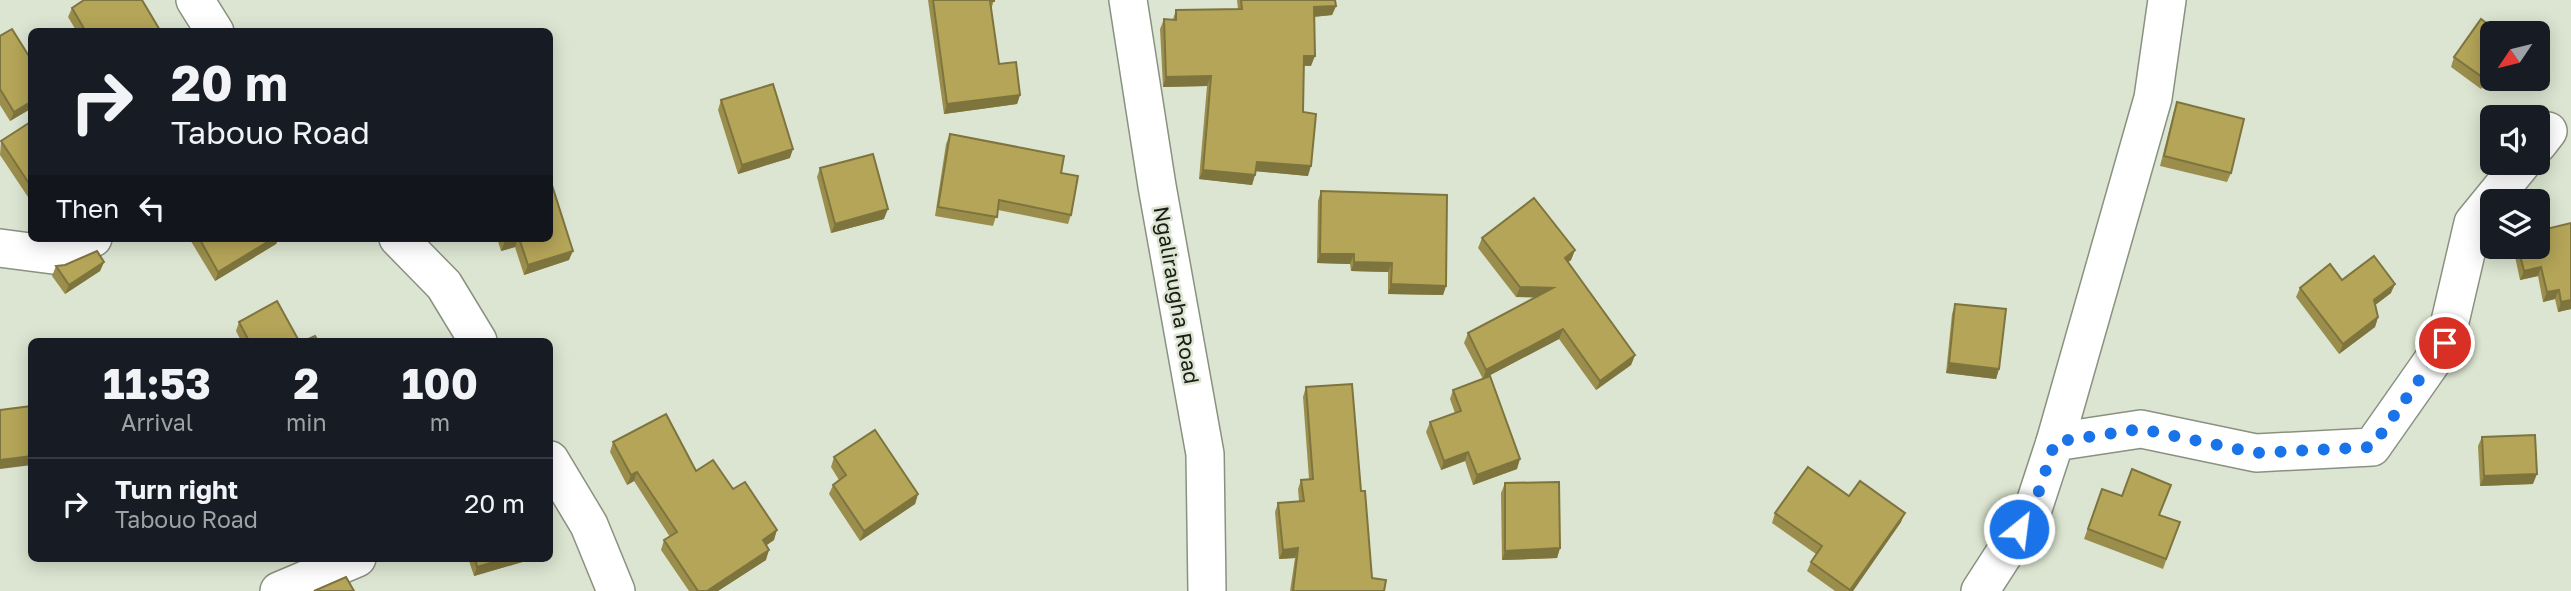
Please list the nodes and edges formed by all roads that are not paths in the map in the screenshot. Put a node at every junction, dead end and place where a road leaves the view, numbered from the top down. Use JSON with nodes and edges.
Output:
{"nodes":[{"id":1,"x":195,"y":0,"type":"edge"},
{"id":2,"x":1128,"y":0,"type":"edge"},
{"id":3,"x":2168,"y":0,"type":"edge"},
{"id":4,"x":212,"y":28,"type":"edge"},
{"id":5,"x":2512,"y":175,"type":"edge"},
{"id":6,"x":84,"y":242,"type":"edge"},
{"id":7,"x":402,"y":242,"type":"edge"},
{"id":8,"x":0,"y":248,"type":"edge"},
{"id":9,"x":476,"y":338,"type":"edge"},
{"id":10,"x":2055,"y":442,"type":"junction"},
{"id":11,"x":553,"y":471,"type":"edge"},
{"id":12,"x":348,"y":562,"type":"edge"},
{"id":13,"x":279,"y":591,"type":"edge"},
{"id":14,"x":616,"y":591,"type":"edge"},
{"id":15,"x":1207,"y":591,"type":"edge"},
{"id":16,"x":1980,"y":591,"type":"edge"}],
"edges":[{"from":1,"to":4,"type":"street"},
{"from":2,"to":15,"type":"street","name":"Ngaliraugha Road"},
{"from":3,"to":10,"type":"street"},
{"from":5,"to":10,"type":"street"},
{"from":6,"to":8,"type":"street"},
{"from":7,"to":9,"type":"street"},
{"from":10,"to":16,"type":"street"},
{"from":11,"to":14,"type":"street"},
{"from":12,"to":13,"type":"street"}]}
